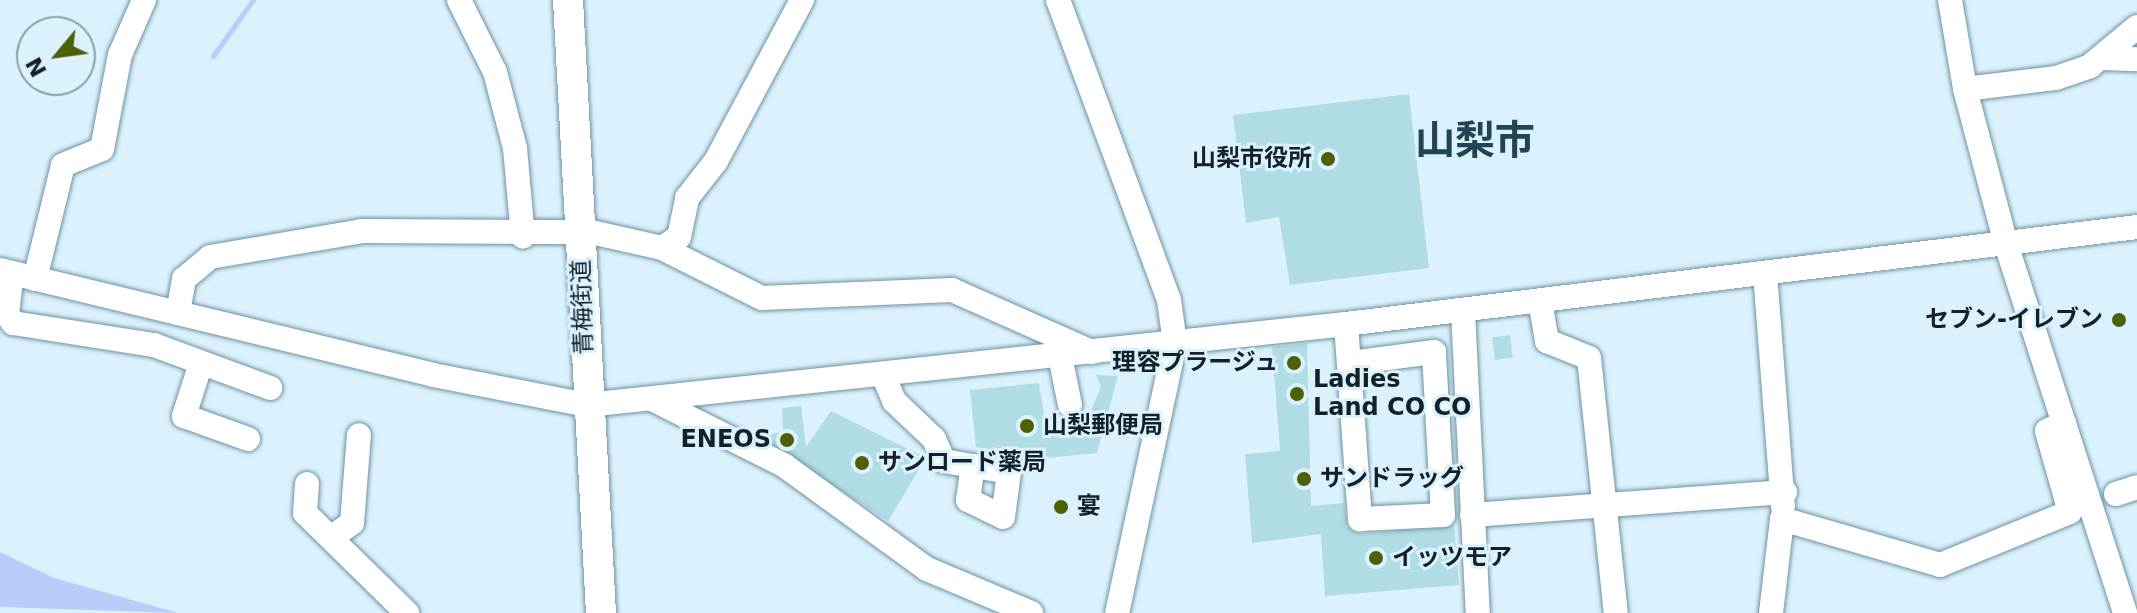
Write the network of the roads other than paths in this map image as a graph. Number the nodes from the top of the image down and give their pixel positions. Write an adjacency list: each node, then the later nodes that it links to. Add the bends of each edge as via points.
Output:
1 (144, 0): 17 (street, via 120,55 102,149 63,165)
2 (459, 0): 13 (street, via 495,72 515,148)
3 (568, 0): 12 (main road, 青梅街道)
4 (802, 0): 15 (street, via 716,161 687,198 679,237)
5 (1058, 0): 22 (street, via 1169,300)
6 (1950, 0): 10 (street)
7 (2137, 27): 8 (street)
8 (2102, 58): 9 (street); 10 (street, via 2037,84)
9 (2137, 59)
10 (1965, 89): 14 (street)
11 (2137, 227): 14 (street)
12 (580, 232): 13 (street); 15 (street); 30 (main road, 青梅街道)
13 (523, 237): 20 (street, via 465,228 362,231 210,257 184,279)
14 (2006, 244): 16 (street); 32 (street)
15 (662, 248): 23 (street, via 762,298 952,290)
16 (1765, 273): 18 (street); 37 (street)
17 (16, 274): 20 (street); 25 (street, via 7,314 13,323 154,345)
18 (1540, 301): 19 (street); 38 (street, via 1547,341 1589,358)
19 (1463, 311): 21 (street); 39 (street)
20 (178, 313): 30 (street)
21 (1346, 324): 22 (street); 26 (street)
22 (1175, 343): 23 (street); 46 (street)
23 (1092, 352): 24 (street)
24 (1060, 356): 27 (street); 31 (street)
25 (201, 363): 28 (street); 34 (street, via 184,416)
26 (1350, 363): 26 (street, via 1434,352 1443,515 1360,519)
27 (884, 377): 29 (street); 35 (street, via 894,401 934,439 944,461)
28 (270, 388)
29 (652, 399): 30 (street); 45 (street, via 785,466 927,569)
30 (587, 405): 44 (main road, 青梅街道)
31 (1070, 405)
32 (2064, 423): 40 (street, via 2047,431 2070,512 1940,565); 42 (street)
33 (359, 435): 41 (street, via 352,523)
34 (248, 439)
35 (973, 466)
36 (307, 484): 41 (street, via 305,513)
37 (1785, 492): 38 (street); 40 (street)
38 (1605, 506): 39 (street); 48 (street)
39 (1472, 515): 47 (street)
40 (1782, 519): 49 (street)
41 (331, 538): 43 (street)
42 (2127, 607)
43 (407, 613)
44 (601, 613)
45 (1031, 613)
46 (1117, 613)
47 (1478, 613)
48 (1616, 613)
49 (1771, 613)

